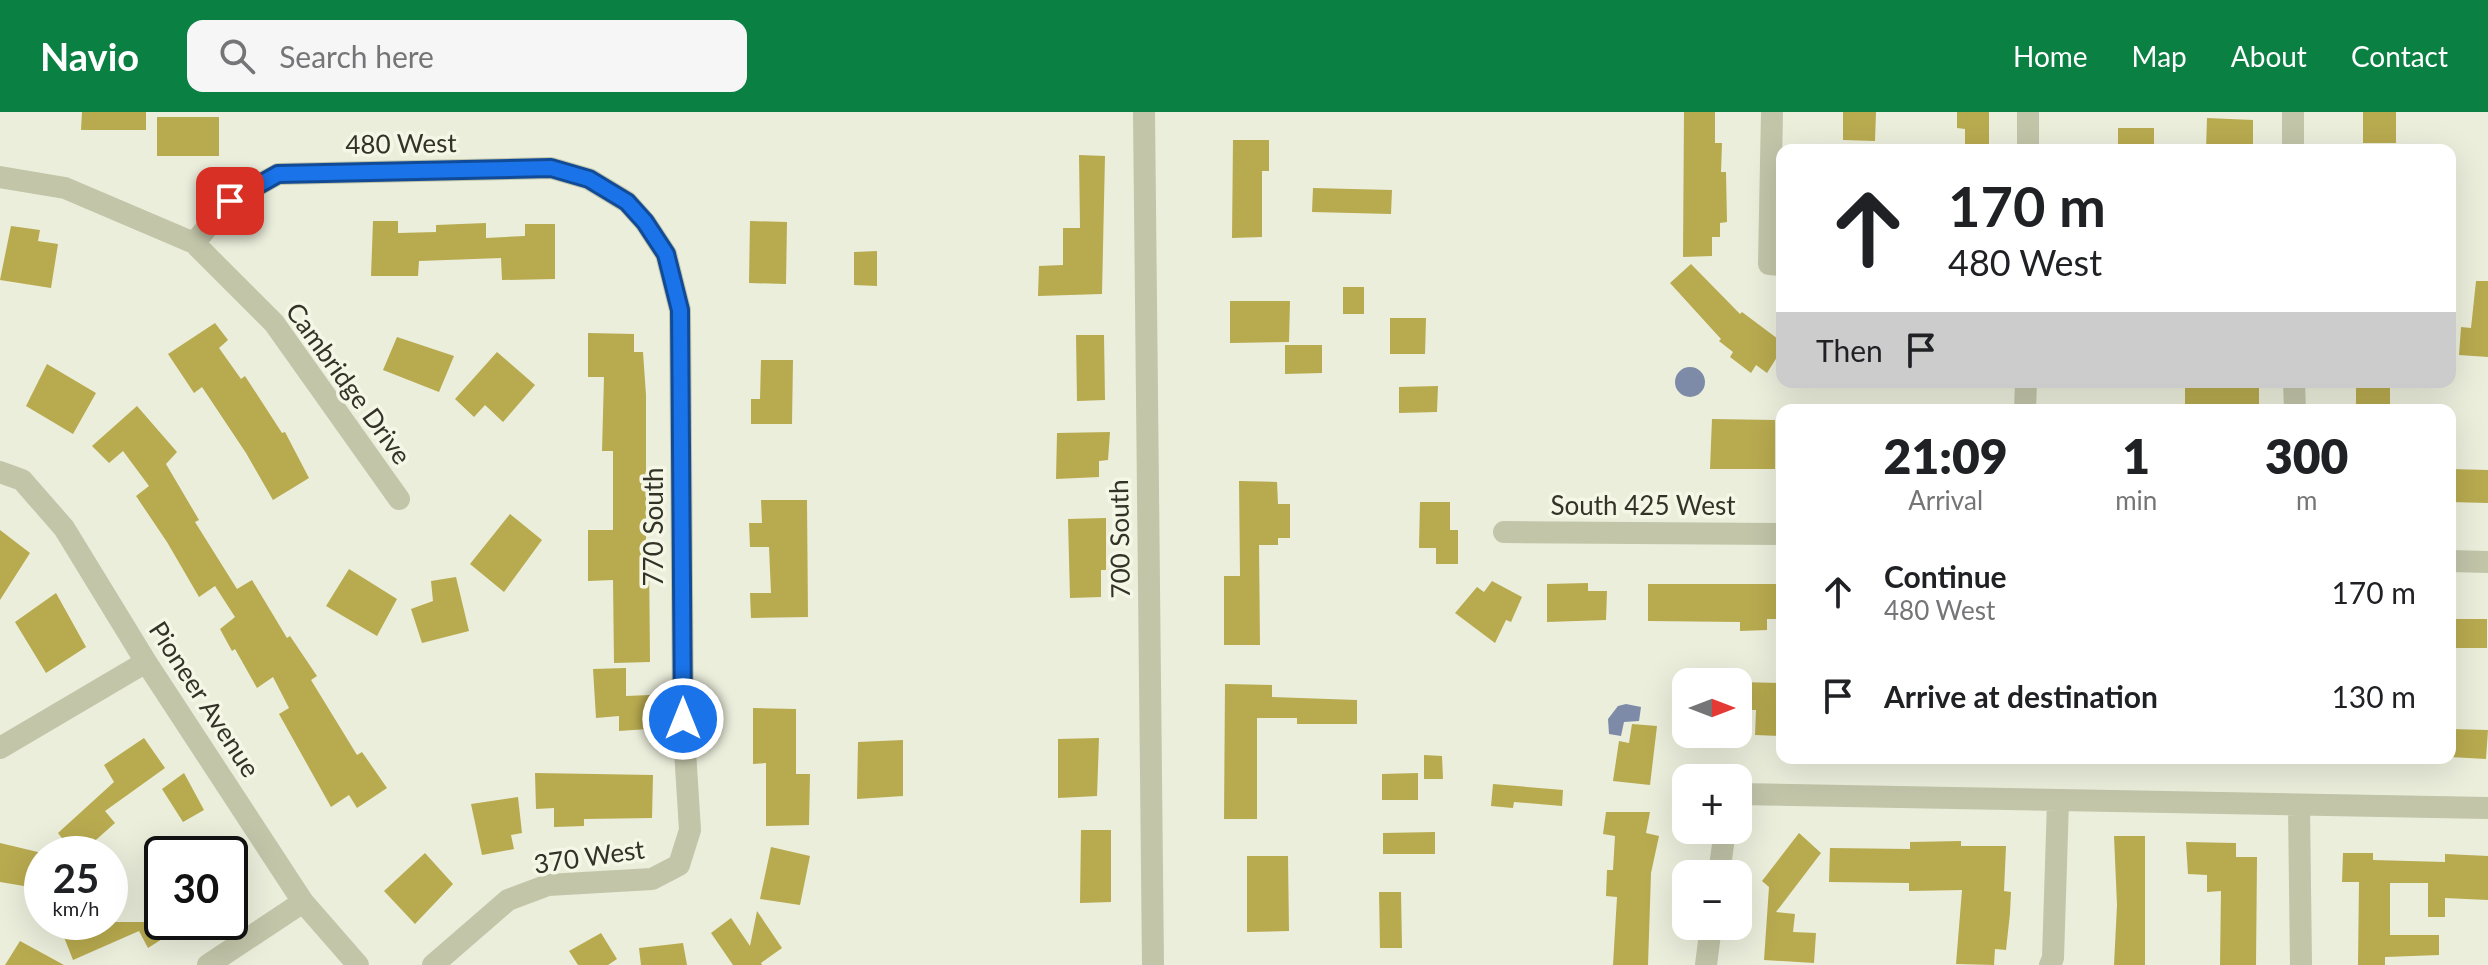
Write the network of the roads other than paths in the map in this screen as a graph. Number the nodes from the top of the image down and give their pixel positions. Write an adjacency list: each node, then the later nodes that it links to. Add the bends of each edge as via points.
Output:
1 (1144, 112): 29 (street, 700 South)
2 (1772, 112): 10 (street)
3 (2028, 112): 5 (street)
4 (2293, 112): 6 (street)
5 (2028, 144)
6 (2293, 144)
7 (0, 177): 9 (street, Cambridge Drive, via 65,188)
8 (627, 202): 9 (street, 480 West, via 589,179 551,168 278,174 230,201); 23 (street, 770 South, via 666,254 680,310 683,719 690,830)
9 (194, 243): 12 (street, Cambridge Drive, via 274,323)
10 (1776, 264)
11 (0, 472): 17 (street, Pioneer Avenue, via 22,480 64,528)
12 (399, 499)
13 (1504, 532): 14 (street, South 425 West)
14 (1776, 534)
15 (2456, 561): 16 (street)
16 (2488, 562)
17 (146, 662): 18 (street); 24 (street, Pioneer Avenue)
18 (0, 748)
19 (1752, 794): 20 (street)
20 (2058, 801): 21 (street); 31 (street)
21 (2299, 806): 22 (street); 32 (street)
22 (2488, 808)
23 (679, 865): 28 (street, 370 West, via 652,879 548,885 508,900)
24 (303, 902): 26 (street); 27 (street, Pioneer Avenue)
25 (1709, 940): 30 (street)
26 (208, 965)
27 (358, 965)
28 (433, 965)
29 (1153, 965)
30 (1706, 965)
31 (2050, 965)
32 (2301, 965)

